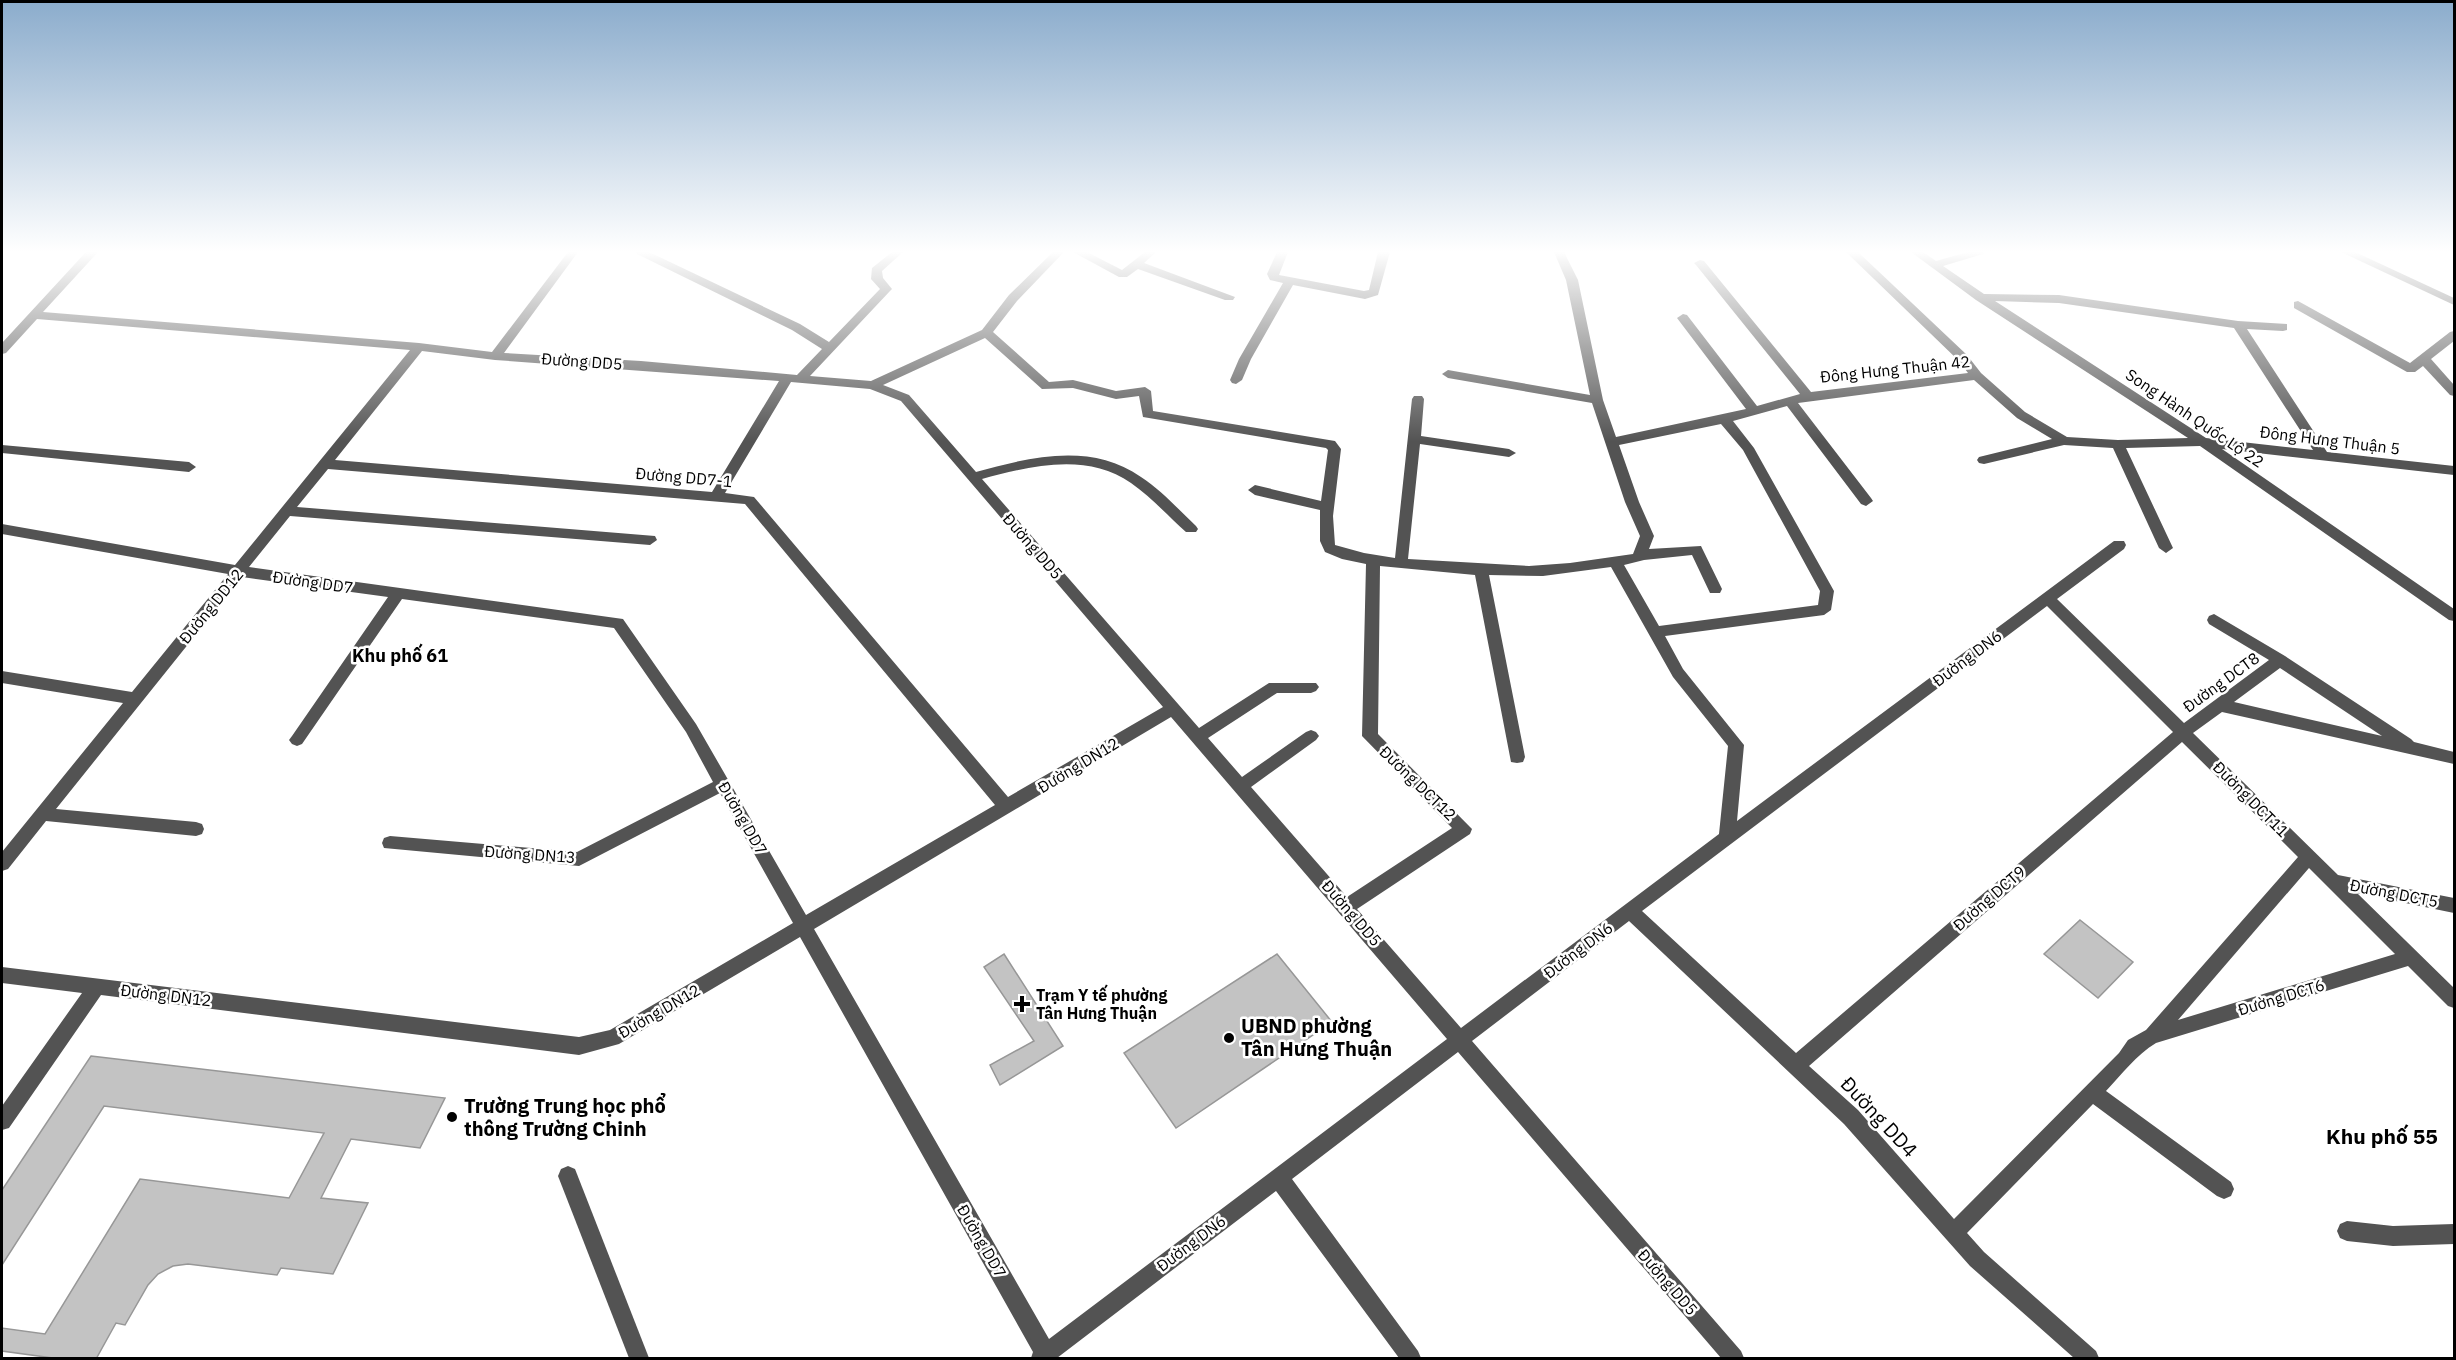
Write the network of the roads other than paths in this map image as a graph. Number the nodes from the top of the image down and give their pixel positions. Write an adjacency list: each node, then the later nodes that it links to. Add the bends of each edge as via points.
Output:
1 (34, 315): 21 (street)
2 (40, 315): 19 (street, Đường DD5)
3 (525, 315): 22 (street)
4 (772, 315): 20 (street)
5 (861, 315): 20 (street)
6 (1000, 315): 17 (street)
7 (1270, 315): 27 (street)
8 (1579, 315): 32 (street)
9 (1743, 315): 30 (street)
10 (1919, 315): 25 (street, via 1964,358)
11 (2008, 315): 39 (street, Song Hành Quốc Lộ 22)
12 (2172, 315): 15 (street)
13 (2316, 315): 23 (street, via 2411,369)
14 (1683, 318): 34 (street)
15 (2238, 325): 16 (street); 43 (street)
16 (2283, 327)
17 (987, 333): 28 (street); 52 (street, via 1046,386 1072,384 1116,395 1145,391 1147,414 1330,444 1335,449)
18 (2454, 335): 23 (street)
19 (419, 346): 22 (street, Đường DD5); 45 (street, Đường DD12)
20 (830, 348): 26 (street)
21 (2, 350)
22 (495, 356): 26 (street, Đường DD5)
23 (2424, 359): 29 (street)
24 (1448, 374): 32 (street)
25 (1977, 376): 30 (street, Đông Hưng Thuận 42); 37 (street, Đông Hưng Thuận 42, via 2020,415)
26 (793, 378): 28 (street, Đường DD5); 50 (street)
27 (1236, 380)
28 (872, 385): 48 (street, Đường DD5, via 905,398)
29 (2454, 392)
30 (1808, 396): 33 (street, Đông Hưng Thuận 42)
31 (1418, 399): 36 (street)
32 (1597, 400): 38 (street)
33 (1790, 401): 34 (street, Đông Hưng Thuận 42); 51 (street)
34 (1754, 411): 35 (street, Đông Hưng Thuận 42)
35 (1724, 419): 38 (street, Đông Hưng Thuận 42); 70 (street, via 1748,448 1827,591 1824,610)
36 (1414, 440): 42 (street); 62 (street)
37 (2064, 441): 40 (street, Đông Hưng Thuận 42); 44 (street)
38 (1612, 442): 59 (street, via 1647,536)
39 (2203, 442): 40 (street, Đông Hưng Thuận 42); 43 (street, Đông Hưng Thuận 5); 68 (street, Song Hành Quốc Lộ 22)
40 (2118, 444): 58 (street)
41 (2, 449): 46 (street)
42 (1509, 453)
43 (2323, 456): 47 (street, Đông Hưng Thuận 5)
44 (1984, 460)
45 (324, 465): 50 (street, Đường DD7-1); 53 (street, Đường DD12)
46 (189, 467)
47 (2454, 471)
48 (973, 477): 55 (street, via 1018,464 1076,459 1097,462 1117,468 1144,486); 76 (street, Đường DD5)
49 (1255, 490): 52 (street)
50 (715, 498): 86 (street, Đường DD7-1, via 749,500)
51 (1866, 501)
52 (1327, 507): 60 (street, via 1326,541 1330,548)
53 (287, 511): 56 (street); 64 (street, Đường DD12)
54 (2, 529): 64 (street, Đường DD7)
55 (1191, 529)
56 (650, 540)
57 (2119, 544): 67 (street, Đường DN6)
58 (2166, 548)
59 (1639, 555): 61 (street); 65 (street, via 1696,550)
60 (1373, 560): 62 (street); 95 (street, Đường DCT12, via 1370,736 1464,829)
61 (1615, 561): 63 (street, via 1530,572); 70 (street)
62 (1401, 563): 63 (street)
63 (1481, 569): 82 (street)
64 (238, 571): 66 (street, Đường DD7); 74 (street, Đường DD12)
65 (1715, 589)
66 (398, 594): 80 (street); 84 (street, Đường DD7, via 618,623 691,728)
67 (2047, 598): 77 (street, Đường DCT11); 89 (street, Đường DN6)
68 (2454, 616)
69 (2214, 620): 71 (street)
70 (1655, 632): 89 (street, via 1678,673 1736,745)
71 (2280, 660): 75 (street, Đường DCT8); 81 (street)
72 (2, 677): 74 (street)
73 (1311, 687): 79 (street, via 1274,687)
74 (136, 699): 87 (street, Đường DD12)
75 (2219, 705): 77 (street, Đường DCT8); 81 (street)
76 (1174, 708): 79 (street, Đường DD5); 86 (street, Đường DN12)
77 (2182, 732): 91 (street, Đường DCT11); 104 (street, Đường DCT9)
78 (1311, 736): 85 (street)
79 (1198, 737): 85 (street, Đường DD5)
80 (297, 740)
81 (2415, 750): 83 (street)
82 (1517, 757)
83 (2454, 758)
84 (723, 784): 90 (street, Đường DN13, via 579,859); 97 (street, Đường DD7)
85 (1241, 786): 95 (street, Đường DD5)
86 (1007, 807): 97 (street, Đường DN12)
87 (42, 814): 88 (street); 92 (street, Đường DD12)
88 (196, 829)
89 (1727, 837): 96 (street, Đường DN6)
90 (390, 843)
91 (2309, 857): 93 (street, Đường DCT11); 102 (street)
92 (2, 864)
93 (2333, 880): 94 (street, Đường DCT5); 98 (street, Đường DCT11)
94 (2454, 905)
95 (1346, 907): 103 (street, Đường DD5)
96 (1630, 911): 103 (street, Đường DN6); 104 (street, Đường DD4)
97 (804, 927): 100 (street, Đường DN12, via 613,1038 579,1046); 113 (street, Đường DD7)
98 (2411, 957): 101 (street, Đường DCT11); 102 (street, Đường DCT6)
99 (2, 975): 100 (street, Đường DN12)
100 (97, 987): 106 (street)
101 (2454, 1000)
102 (2152, 1036): 105 (street, via 2134,1046)
103 (1461, 1039): 108 (street, Đường DN6); 116 (street, Đường DD5)
104 (1796, 1065): 111 (street, Đường DD4, via 1851,1117)
105 (2092, 1092): 109 (street); 111 (street)
106 (2, 1121)
107 (568, 1176): 114 (street)
108 (1278, 1177): 113 (street, Đường DN6); 115 (street)
109 (2224, 1189)
110 (2347, 1231): 112 (street, via 2393,1236)
111 (1954, 1233): 117 (street, Đường DD4, via 1977,1259)
112 (2454, 1234)
113 (1043, 1356)
114 (639, 1359)
115 (1411, 1359)
116 (1734, 1359)
117 (2089, 1359)

